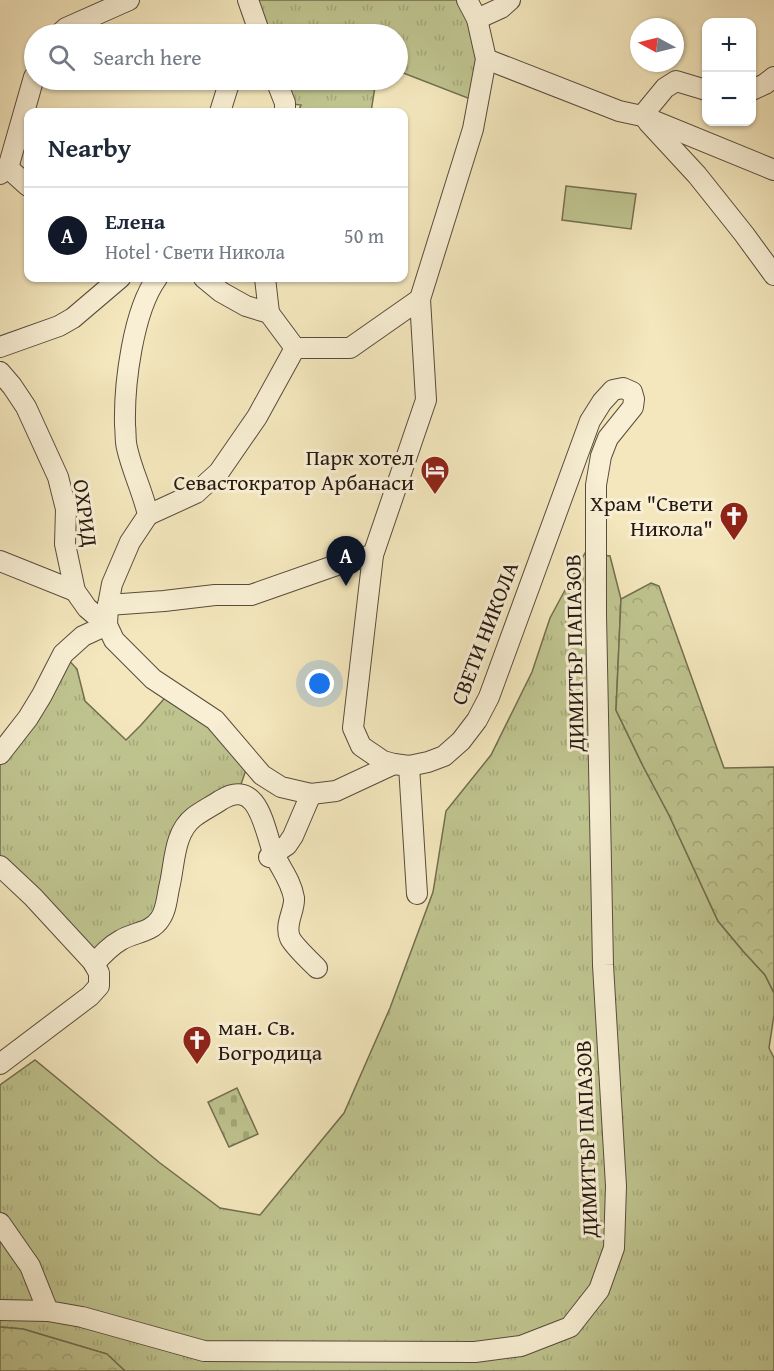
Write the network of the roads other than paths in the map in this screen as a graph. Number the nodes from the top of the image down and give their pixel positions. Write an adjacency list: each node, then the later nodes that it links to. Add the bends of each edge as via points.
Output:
1 (129, 0): 6 (street)
2 (248, 0): 7 (street)
3 (467, 0): 5 (street)
4 (510, 0): 5 (street)
5 (477, 19): 8 (street)
6 (75, 24)
7 (253, 24)
8 (486, 58): 19 (street, via 619,111); 28 (street, via 474,129)
9 (774, 77): 10 (street)
10 (756, 88)
11 (702, 89): 19 (street, via 676,81 665,88)
12 (30, 90): 16 (street)
13 (227, 90): 17 (street)
14 (280, 90): 18 (street)
15 (24, 108): 21 (street)
16 (24, 108)
17 (221, 108)
18 (285, 108)
19 (642, 116): 20 (street); 23 (street, via 698,175)
20 (774, 170)
21 (4, 171): 22 (street)
22 (24, 184)
23 (774, 275)
24 (115, 282): 30 (street, via 59,326)
25 (150, 282): 33 (street, via 127,375 125,409 126,446)
26 (209, 282): 29 (street, via 246,306)
27 (265, 282): 29 (street)
28 (420, 299): 31 (street, via 350,348); 35 (street, via 426,400)
29 (269, 313): 31 (street)
30 (0, 347)
31 (295, 348): 33 (street, via 257,417 219,472 196,493)
32 (0, 372): 37 (street, ОХРИД, via 27,407 58,477 66,509 65,544)
33 (148, 514): 38 (street, via 130,542 112,584)
34 (596, 539): 41 (street, СВЕТИ НИКОЛА, via 596,485 601,456 608,438 634,403 632,392 623,388 613,390 590,421 489,697 477,720 444,756); 51 (street, ДИМИТЪР ПАПАЗОВ, via 603,965 616,1186 614,1248 599,1290 570,1327 521,1346 475,1352 204,1351)
35 (373, 555): 38 (street, via 251,595); 41 (street, via 353,728 361,746 374,756)
36 (0, 561): 37 (street)
37 (75, 591): 39 (street, ОХРИД, via 87,608)
38 (108, 605): 39 (street)
39 (108, 625): 40 (street, via 83,636 63,654 28,718); 42 (street, ОХРИД, via 114,640 153,679 215,720 262,775 281,787)
40 (0, 754)
41 (401, 765): 42 (street, via 336,791); 45 (street)
42 (310, 794): 43 (street, via 293,836)
43 (271, 855): 46 (street, via 252,800 238,793 230,794 192,818 182,831 161,918 154,926 110,946); 47 (street, via 292,886 290,938)
44 (0, 866): 46 (street)
45 (417, 894)
46 (94, 964): 48 (street, via 99,986 90,996)
47 (317, 968)
48 (0, 1064)
49 (0, 1223): 51 (street, via 30,1266)
50 (0, 1310): 51 (street, ДИМИТЪР ПАПАЗОВ)
51 (48, 1311)

